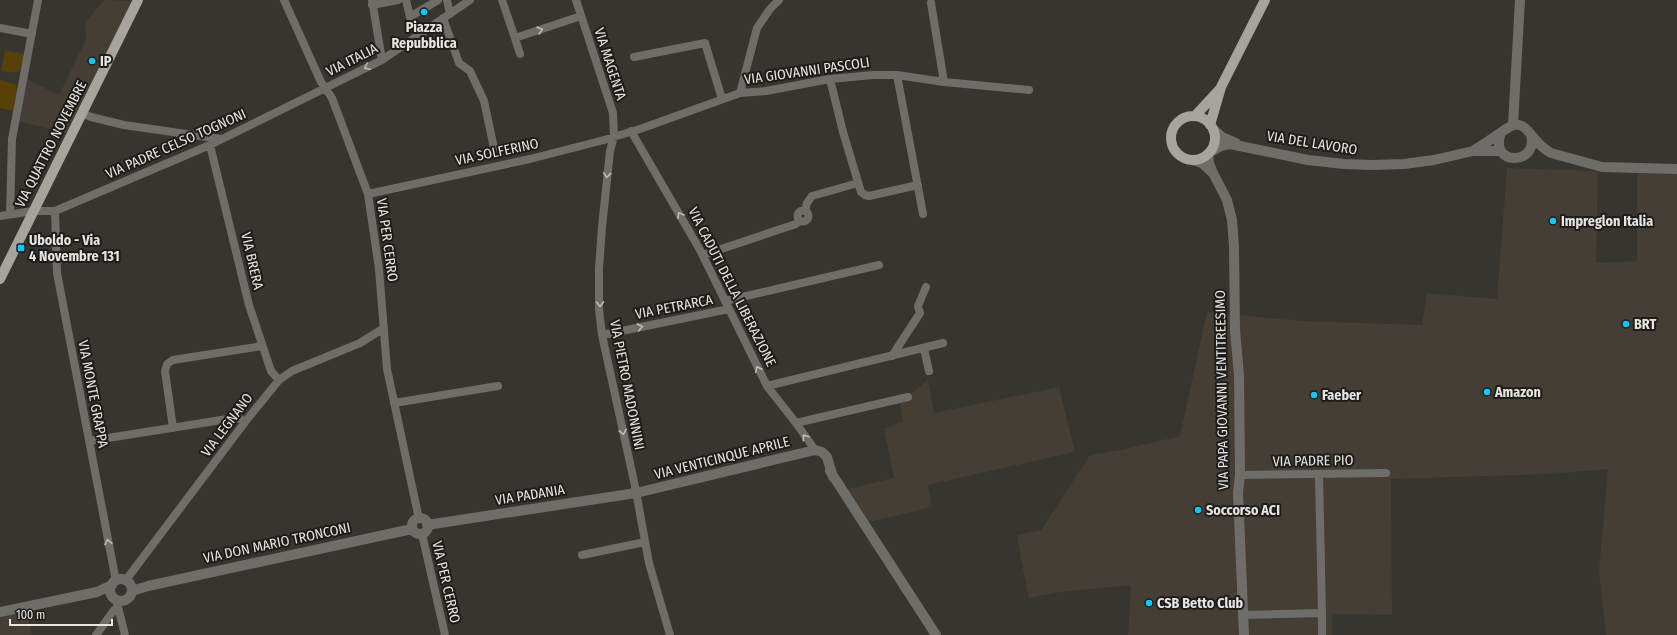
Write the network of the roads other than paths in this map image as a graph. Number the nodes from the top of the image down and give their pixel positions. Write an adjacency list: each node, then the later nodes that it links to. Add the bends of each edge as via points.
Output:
1 (38, 0): 20 (street)
2 (138, 0): 34 (main road, VIA QUATTRO NOVEMBRE)
3 (284, 0): 30 (street, VIA PER CERRO)
4 (398, 0): 14 (street)
5 (406, 0): 18 (street)
6 (438, 0): 18 (street)
7 (447, 0): 16 (street)
8 (470, 0): 16 (street, VIA ITALIA)
9 (502, 0): 22 (street)
10 (576, 0): 17 (street, VIA MAGENTA)
11 (779, 0): 32 (street, via 757,28)
12 (1265, 0): 29 (main road)
13 (1520, 0): 36 (street)
14 (372, 3): 25 (street)
15 (931, 3): 28 (street)
16 (447, 16): 21 (street, VIA ITALIA); 45 (street, via 459,64 470,71 484,101)
17 (581, 16): 22 (street, one-way to 17); 41 (street, VIA MAGENTA, via 613,113)
18 (410, 17): 21 (street)
19 (0, 28): 20 (street)
20 (32, 34): 59 (street, via 12,139)
21 (421, 34): 25 (street, VIA ITALIA)
22 (514, 38): 23 (street)
23 (520, 54)
24 (634, 56): 33 (street, via 705,43)
25 (382, 60): 30 (street, VIA ITALIA, one-way to 30)
26 (897, 75): 27 (street, VIA GIOVANNI PASCOLI, via 873,74); 28 (street, VIA GIOVANNI PASCOLI); 55 (street)
27 (830, 79): 32 (street, VIA GIOVANNI PASCOLI, via 766,91); 54 (street)
28 (944, 82): 31 (street, VIA GIOVANNI PASCOLI)
29 (1221, 87): 35 (main road); 37 (main road)
30 (326, 88): 42 (street, VIA PADRE CELSO TOGNONI); 56 (street, VIA PER CERRO)
31 (1029, 90)
32 (740, 93): 33 (street, VIA GIOVANNI PASCOLI)
33 (722, 100): 38 (street, VIA GIOVANNI PASCOLI)
34 (82, 113): 42 (street, via 124,125); 57 (main road, VIA QUATTRO NOVEMBRE)
35 (1195, 116): 37 (main road, via 1205,120); 51 (main road, via 1179,121 1173,129 1172,136 1172,145 1177,152)
36 (1513, 125): 39 (street, VIA DEL LAVORO); 40 (street, VIA DEL LAVORO, via 1525,128)
37 (1212, 127): 44 (street, VIA DEL LAVORO, via 1222,137); 50 (main road, via 1215,138)
38 (631, 132): 41 (street, VIA SOLFERINO); 62 (street, VIA CADUTI DELLA LIBERAZIONE, one-way to 38)
39 (1501, 132): 47 (street, via 1498,145); 49 (street, VIA DEL LAVORO)
40 (1531, 135): 46 (street, VIA DEL LAVORO); 48 (street)
41 (614, 136): 56 (street, VIA SOLFERINO, via 530,159); 68 (street, VIA PIETRO MADONNINI, one-way to 68, via 602,226)
42 (221, 139): 43 (street, VIA PADRE CELSO TOGNONI)
43 (210, 145): 58 (street, VIA PADRE CELSO TOGNONI); 70 (street, VIA BRERA, via 249,305)
44 (1242, 146): 49 (street, VIA DEL LAVORO, via 1308,160 1372,166 1434,160); 50 (street, VIA DEL LAVORO, via 1224,145)
45 (494, 148)
46 (1546, 150): 48 (street, VIA DEL LAVORO); 52 (street, VIA DEL LAVORO, via 1602,167)
47 (1501, 151): 48 (street, VIA DEL LAVORO, via 1514,159); 49 (street, VIA DEL LAVORO)
48 (1529, 151)
49 (1473, 152)
50 (1209, 153): 51 (main road); 53 (street, VIA PAPA GIOVANNI VENTITREESIMO)
51 (1192, 160): 53 (street, VIA PAPA GIOVANNI VENTITREESIMO, via 1202,163)
52 (1677, 169)
53 (1213, 173): 86 (street, VIA PAPA GIOVANNI VENTITREESIMO, via 1227,200 1234,240)
54 (858, 183): 55 (street, via 861,192 867,196); 62 (street, via 812,196 805,211 798,214 799,220 796,224)
55 (918, 185): 60 (street)
56 (368, 194): 67 (street, VIA PER CERRO, via 379,269)
57 (33, 211): 58 (street, VIA PADRE CELSO TOGNONI); 59 (street, VIA PADRE CELSO TOGNONI); 64 (main road, VIA QUATTRO NOVEMBRE)
58 (55, 211): 82 (street, VIA MONTE GRAPPA, via 57,272)
59 (10, 214): 61 (street, VIA PADRE CELSO TOGNONI)
60 (923, 214)
61 (0, 216)
62 (703, 255): 66 (street, VIA CADUTI DELLA LIBERAZIONE)
63 (879, 265): 66 (street, VIA PETRARCA)
64 (0, 279)
65 (926, 287): 72 (street, via 918,306 920,313)
66 (727, 305): 68 (street, VIA PETRARCA, one-way to 66); 76 (street, VIA CADUTI DELLA LIBERAZIONE, one-way to 66)
67 (384, 328): 74 (street, VIA LEGNANO, via 360,343 292,371); 78 (street, VIA PER CERRO, via 387,369)
68 (602, 335): 87 (street, VIA PIETRO MADONNINI, one-way to 87)
69 (943, 343): 71 (street)
70 (262, 346): 74 (street, VIA BRERA, via 271,371); 81 (street, via 170,362 165,371)
71 (924, 349): 72 (street); 73 (street)
72 (892, 356): 76 (street)
73 (928, 371)
74 (279, 380): 79 (street, VIA LEGNANO)
75 (498, 386): 78 (street)
76 (767, 386): 80 (street, VIA CADUTI DELLA LIBERAZIONE)
77 (908, 397): 80 (street)
78 (394, 403): 88 (street, VIA PER CERRO)
79 (245, 422): 81 (street, via 234,418); 93 (street, VIA LEGNANO)
80 (796, 423): 83 (street, VIA CADUTI DELLA LIBERAZIONE, one-way to 80)
81 (173, 428): 82 (street)
82 (89, 442): 93 (street, VIA MONTE GRAPPA, one-way to 82)
83 (815, 450): 87 (street, VIA VENTICINQUE APRILE); 101 (street, VIA CADUTI DELLA LIBERAZIONE, via 822,452 827,458 834,477)
84 (1386, 473): 85 (street, VIA PADRE PIO)
85 (1319, 474): 86 (street, VIA PADRE PIO); 95 (street)
86 (1240, 475): 96 (street, VIA PAPA GIOVANNI VENTITREESIMO, via 1238,492)
87 (636, 493): 90 (street, VIA PADANIA); 91 (street, VIA PIETRO MADONNINI)
88 (419, 519): 89 (street, via 413,522); 90 (street, via 423,520)
89 (412, 529): 90 (street, via 417,534); 93 (street, VIA DON MARIO TRONCONI)
90 (424, 530): 99 (street, VIA PER CERRO)
91 (646, 542): 92 (street); 100 (street, VIA PIETRO MADONNINI, via 649,563)
92 (582, 555)
93 (120, 590): 94 (street, VIA DON MARIO TRONCONI, via 97,592); 97 (street, VIA LEGNANO, via 114,610); 98 (street, VIA MONTE GRAPPA)
94 (0, 612)
95 (1322, 613): 96 (street); 103 (street)
96 (1244, 615): 102 (street, VIA PAPA GIOVANNI VENTITREESIMO)
97 (96, 635)
98 (124, 635)
99 (445, 635)
100 (670, 635)
101 (936, 635)
102 (1244, 635)
103 (1322, 635)

